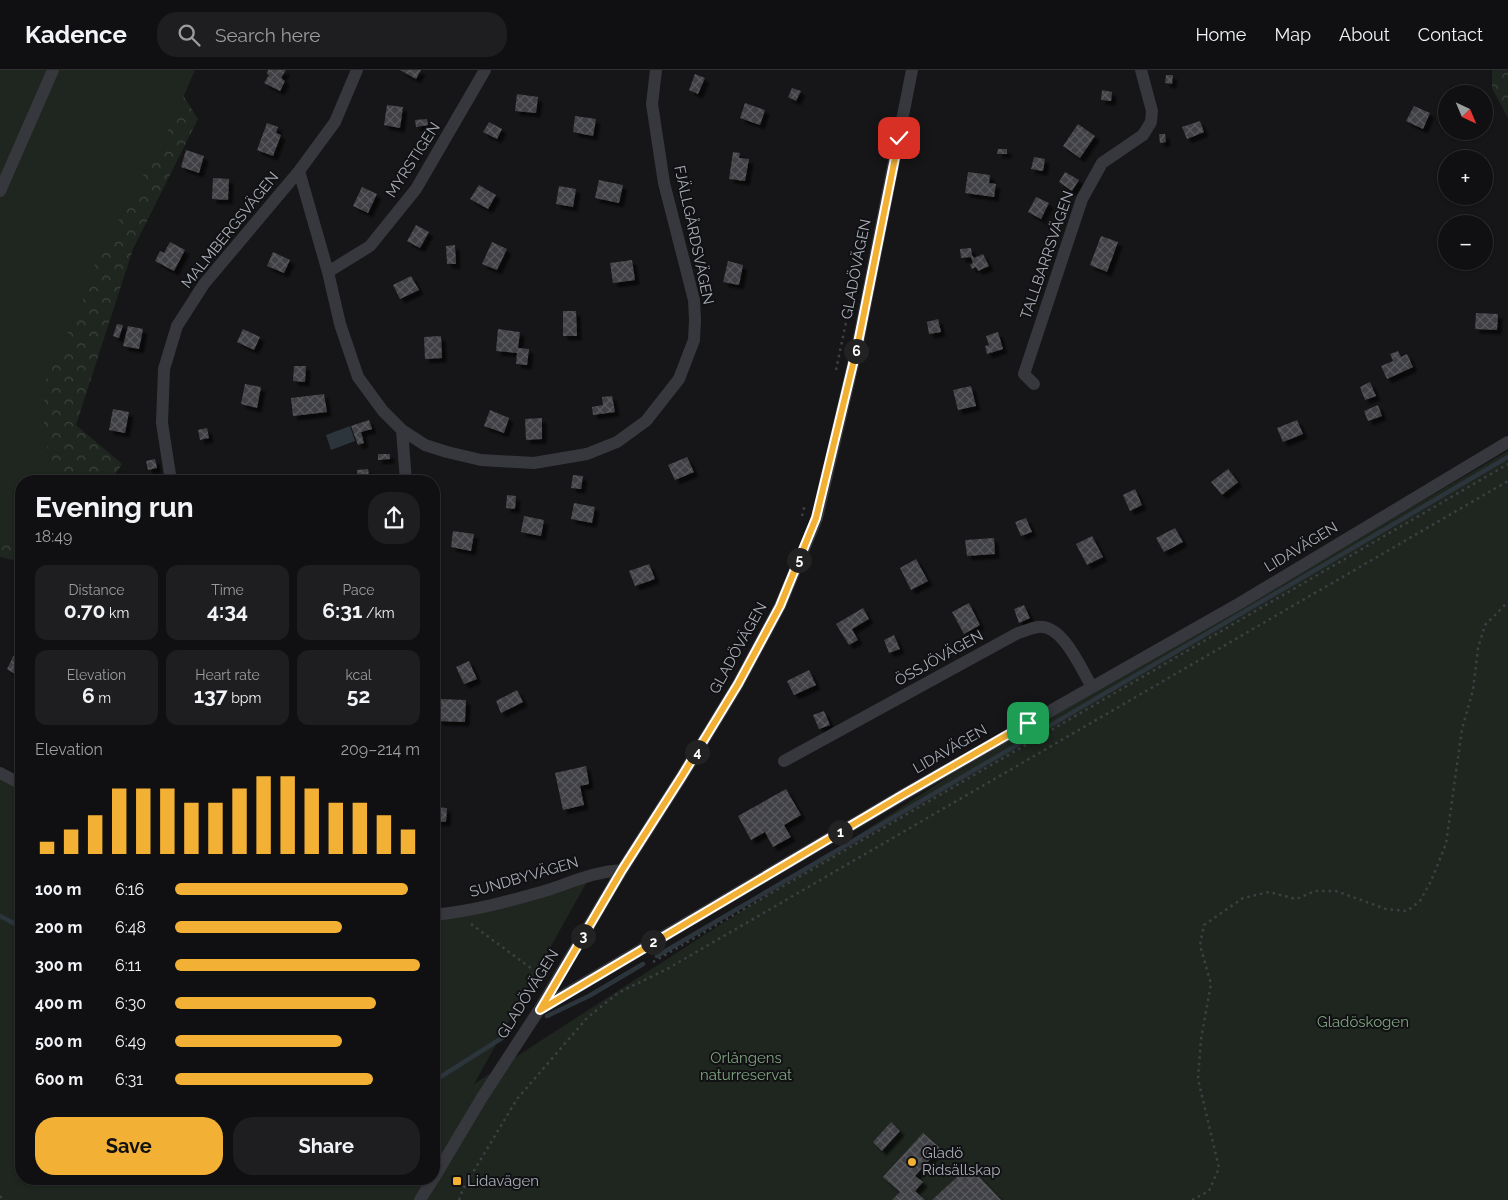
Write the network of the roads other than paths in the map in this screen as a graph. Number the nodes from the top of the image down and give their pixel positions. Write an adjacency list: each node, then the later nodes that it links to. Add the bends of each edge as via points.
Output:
1 (53, 70): 8 (street)
2 (357, 70): 7 (street, MALMBERGSVÄGEN, via 335,122)
3 (485, 70): 9 (street, MYRSTIGEN, via 416,189 370,246)
4 (656, 70): 11 (street, FJÄLLGÅRDSVÄGEN, via 652,104 664,183 694,300 694,340 679,379 646,421 617,442 587,454 534,463 481,460 425,445)
5 (912, 70): 19 (street, GLADÖVÄGEN, via 858,343 816,518 780,606 738,684)
6 (1141, 70): 10 (street, TALLBARRSVÄGEN, via 1152,111 1151,122 1143,135 1102,163 1082,199 1024,374)
7 (299, 171): 9 (street, FJÄLLGÅRDSVÄGEN); 13 (street, MALMBERGSVÄGEN, via 204,284 177,326 164,369 162,423)
8 (0, 191)
9 (328, 272): 11 (street, FJÄLLGÅRDSVÄGEN, via 340,324 358,377)
10 (1034, 384)
11 (402, 430): 14 (street)
12 (1508, 442): 15 (street, LIDAVÄGEN, via 1240,604)
13 (171, 475)
14 (406, 475)
15 (1092, 687): 16 (street, ÖSSJÖVÄGEN, via 1067,643 1055,632 1040,627 1018,633); 21 (street, LIDAVÄGEN)
16 (784, 761)
17 (0, 773): 18 (street)
18 (15, 781)
19 (622, 870): 20 (street, SUNDBYVÄGEN, via 593,874 506,902); 21 (street, GLADÖVÄGEN)
20 (440, 914)
21 (540, 1010): 22 (street, GLADÖVÄGEN)
22 (440, 1166)
23 (429, 1185): 24 (street, GLADÖVÄGEN)
24 (420, 1200)

